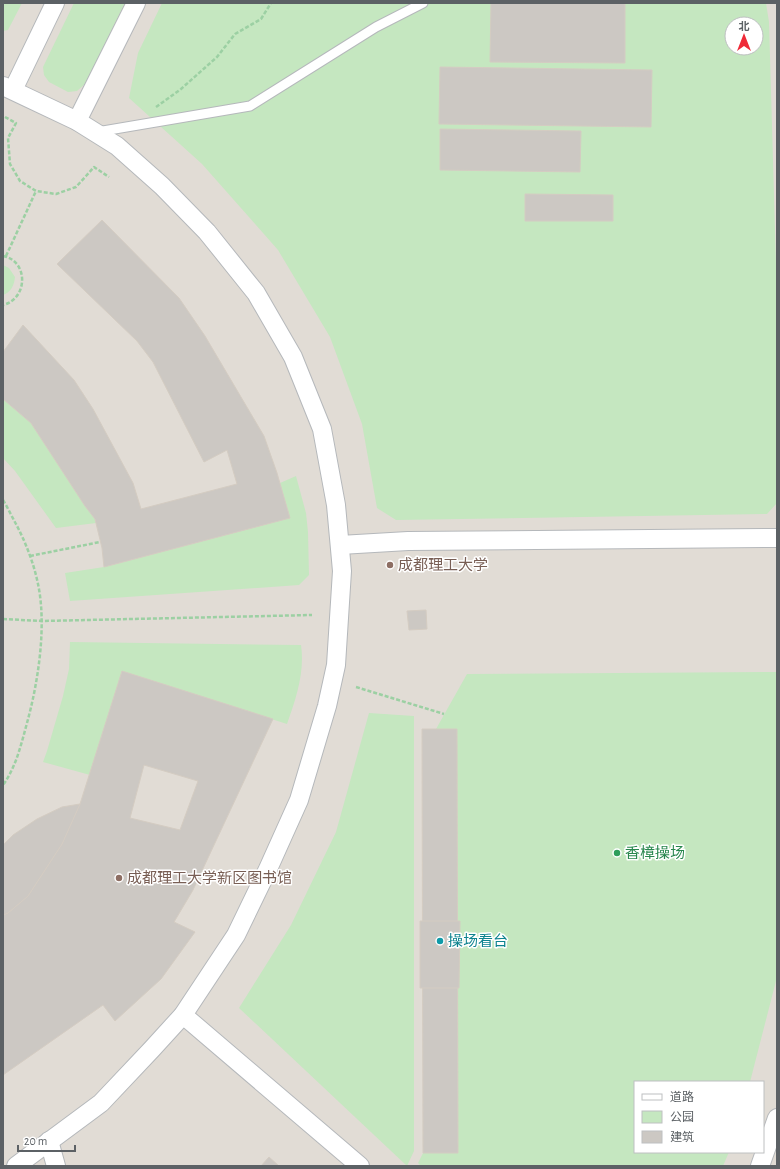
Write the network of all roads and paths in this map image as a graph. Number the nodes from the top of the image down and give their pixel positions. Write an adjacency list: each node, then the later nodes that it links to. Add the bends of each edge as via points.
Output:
1 (55, 3): 5 (street)
2 (136, 3): 8 (street)
3 (271, 3): 6 (path, via 261,19 235,34 217,57 181,89)
4 (423, 3): 9 (lane, via 376,27 250,106)
5 (8, 88): 8 (street)
6 (151, 110)
7 (5, 117): 11 (path, via 16,123 8,138 10,164 20,182)
8 (77, 121): 9 (street)
9 (96, 132): 17 (street, via 117,146 162,186 207,232 256,293 293,357 322,429 336,505)
10 (109, 177): 11 (path, via 94,166 76,186 56,194)
11 (36, 191): 12 (path)
12 (5, 256): 13 (path, via 14,261 19,268 22,284 14,299)
13 (3, 305)
14 (3, 500): 18 (path, via 26,542)
15 (777, 538): 17 (street, via 408,541)
16 (100, 542): 18 (path)
17 (340, 545): 25 (street, via 342,571 336,665 327,706 299,800 236,935)
18 (30, 556): 21 (path, via 38,585)
19 (312, 615): 21 (path)
20 (3, 618): 21 (path)
21 (42, 621): 24 (path, via 39,664 31,708 20,749 11,774)
22 (356, 687): 23 (path)
23 (444, 714)
24 (3, 786)
25 (183, 1015): 27 (street, via 100,1103); 30 (street)
26 (777, 1118): 31 (street)
27 (49, 1141): 28 (street); 29 (street)
28 (16, 1166)
29 (56, 1166)
30 (360, 1166)
31 (760, 1166)

